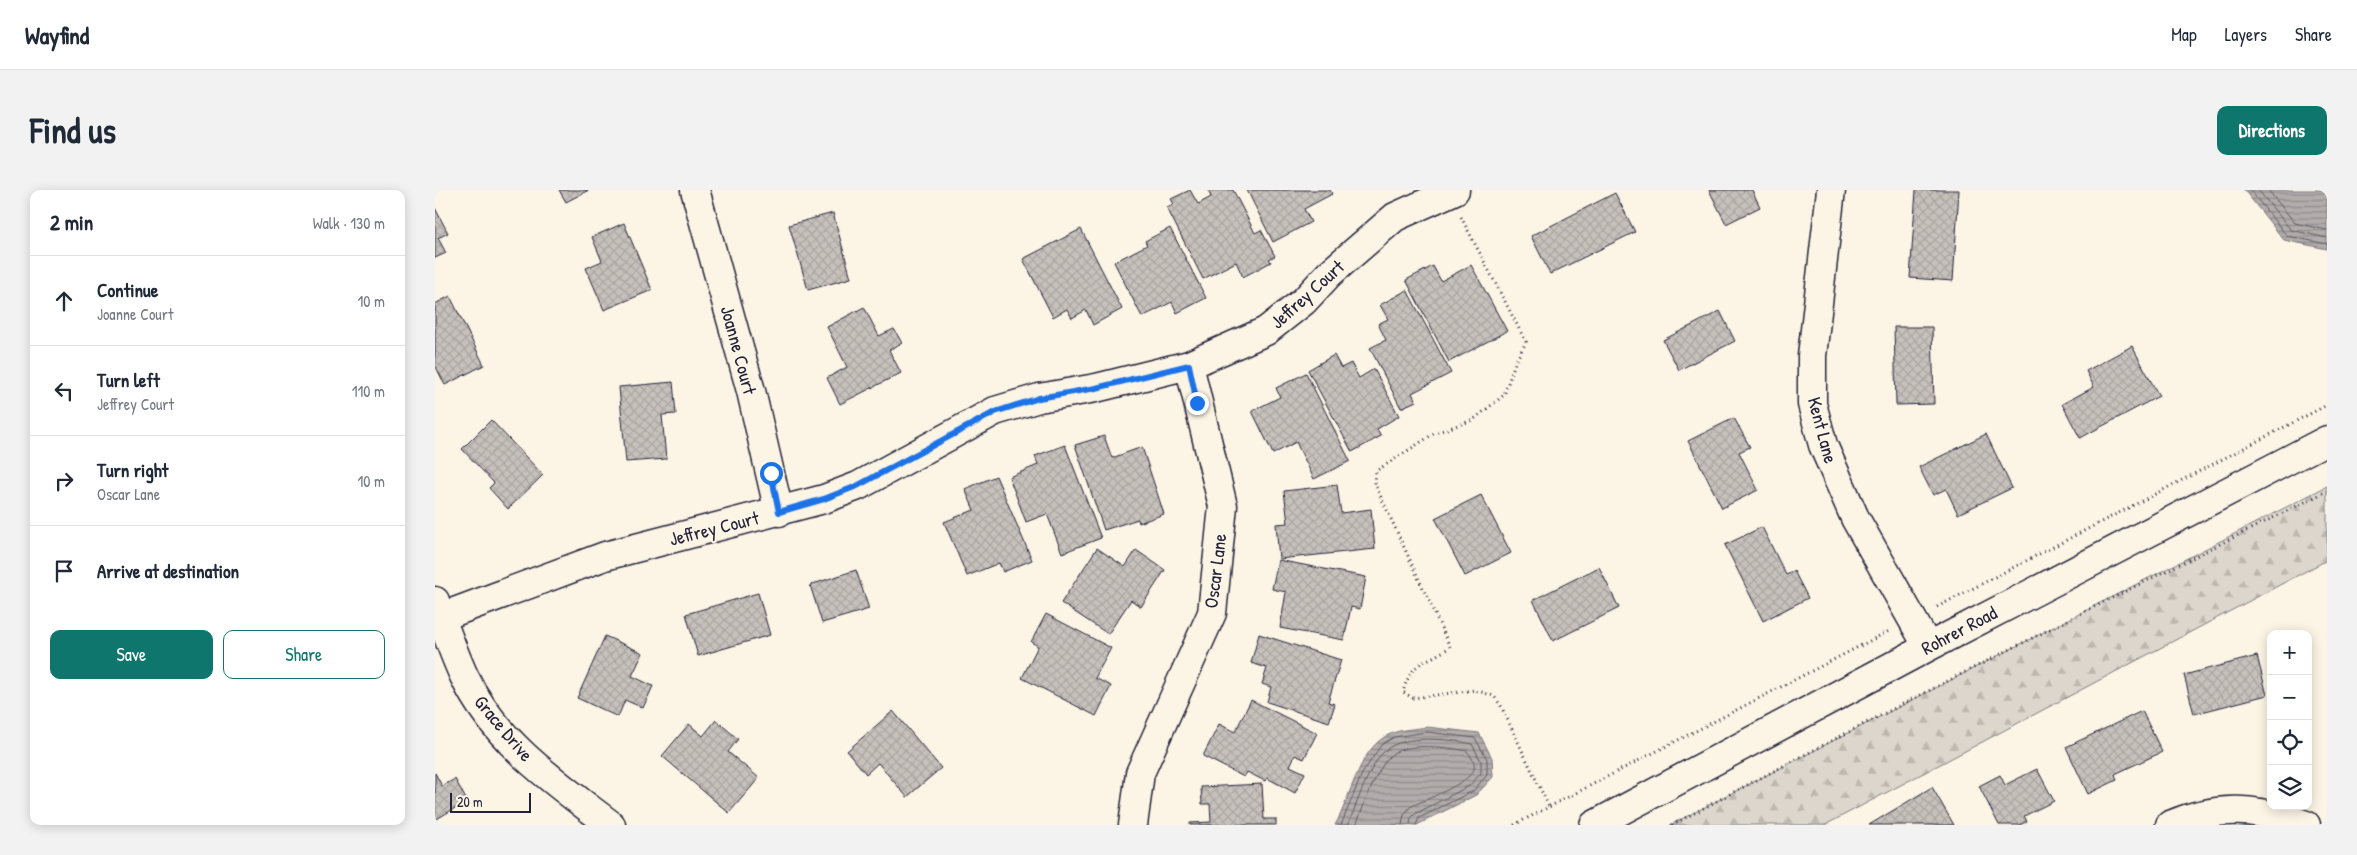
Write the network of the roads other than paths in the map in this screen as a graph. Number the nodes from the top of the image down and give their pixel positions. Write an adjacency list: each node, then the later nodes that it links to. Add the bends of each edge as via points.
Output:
1 (695, 190): 6 (street, Joanne Court, via 751,391)
2 (1455, 190): 4 (street, Jeffrey Court, via 1395,217 1329,274 1304,301 1266,331)
3 (1831, 190): 8 (street, Kent Lane, via 1812,356 1812,404 1823,445 1855,518)
4 (1189, 365): 6 (street, Jeffrey Court, via 1039,398 995,412 857,486); 10 (street, Oscar Lane, via 1223,506 1212,613 1140,773)
5 (2327, 440): 8 (street, Rohrer Road)
6 (779, 512): 7 (street, Jeffrey Court, via 605,556)
7 (438, 609): 9 (street, Grace Drive, via 465,678 513,745 547,777)
8 (1928, 647): 11 (street, Rohrer Road)
9 (611, 825)
10 (1133, 825)
11 (1594, 825)
12 (2170, 825): 13 (street, via 2212,812 2243,810 2278,815)
13 (2306, 825)

